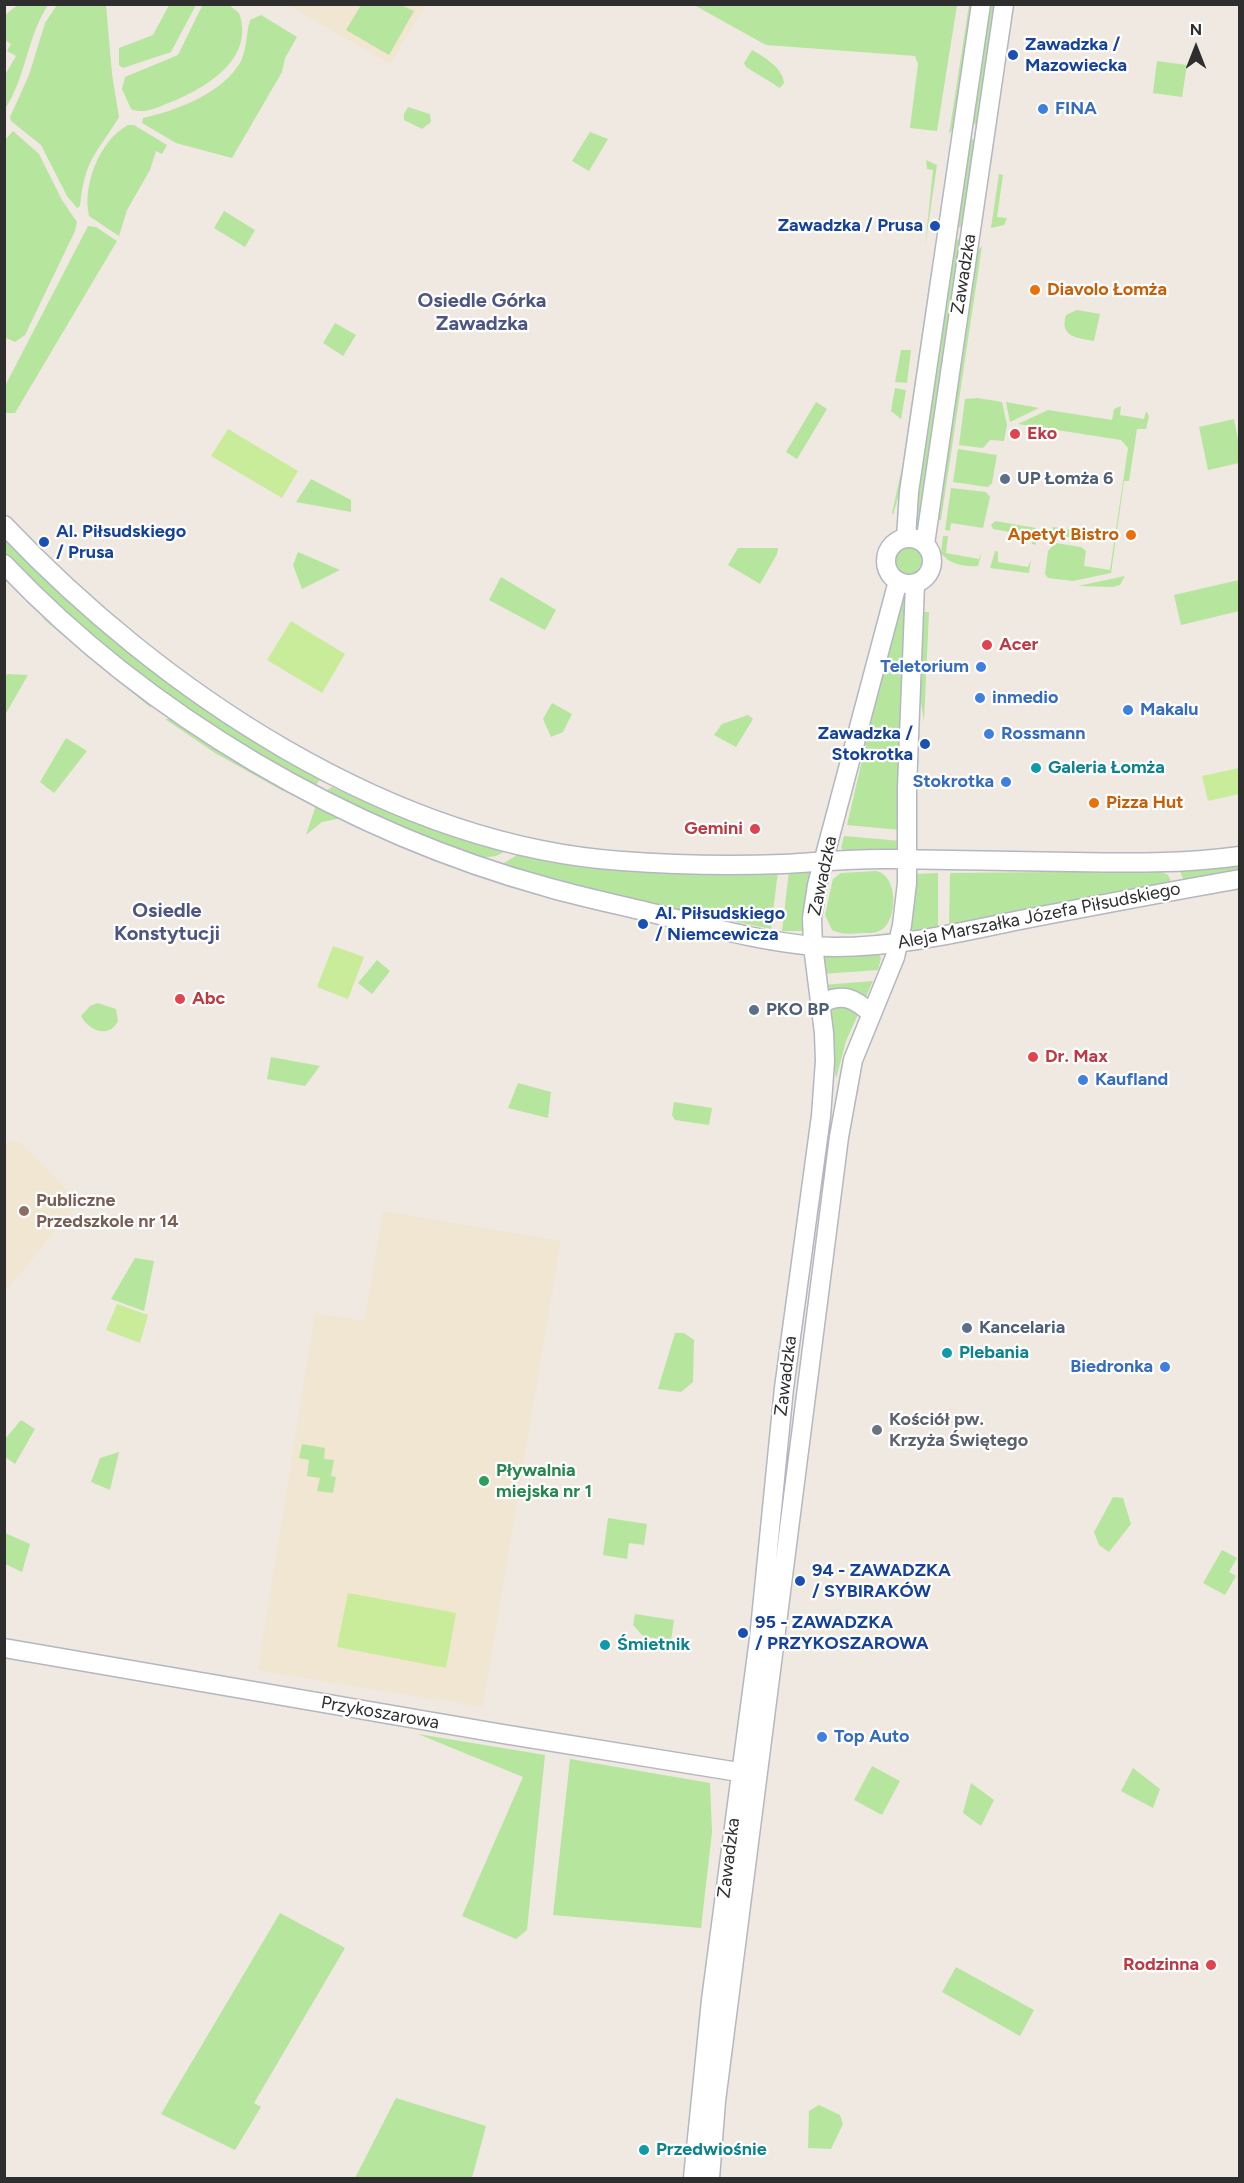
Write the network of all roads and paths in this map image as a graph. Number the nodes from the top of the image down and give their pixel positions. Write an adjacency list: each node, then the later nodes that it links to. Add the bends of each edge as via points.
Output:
1 (981, 4): 4 (street, Zawadzka, via 909,492)
2 (1004, 4): 5 (street, Zawadzka)
3 (4, 525): 10 (street, Aleja Marszałka Józefa Piłsudskiego, via 85,606 181,684 290,752 413,810 518,844 590,858 761,865)
4 (906, 538): 5 (street); 7 (street, via 894,544 887,555 888,570)
5 (925, 544): 7 (street, via 932,564 927,576)
6 (4, 564): 13 (street, Aleja Marszałka Józefa Piłsudskiego, via 83,638 167,704 267,769 366,819 428,846 548,887 712,928)
7 (907, 582): 9 (street, Zawadzka); 10 (street, Zawadzka)
8 (1239, 856): 9 (street, Aleja Marszałka Józefa Piłsudskiego, via 1171,864)
9 (908, 860): 10 (street, Aleja Marszałka Józefa Piłsudskiego); 12 (street, Zawadzka)
10 (823, 861): 13 (street, Zawadzka, via 812,918)
11 (1239, 879): 12 (street, Aleja Marszałka Józefa Piłsudskiego)
12 (899, 943): 13 (street, Aleja Marszałka Józefa Piłsudskiego); 15 (street, Zawadzka)
13 (813, 946): 14 (street, Zawadzka)
14 (820, 1004): 15 (street, via 844,995 856,999); 16 (street, Zawadzka, via 825,1060 821,1116)
15 (872, 1014): 17 (street, Zawadzka, via 849,1078)
16 (788, 1358): 17 (street); 18 (street, Zawadzka)
17 (810, 1362): 19 (street, Zawadzka)
18 (784, 1388): 19 (street); 21 (street, Zawadzka)
19 (806, 1391): 21 (street, Zawadzka)
20 (4, 1648): 21 (street, Przykoszarowa)
21 (748, 1773): 22 (street, Zawadzka, via 710,2011); 23 (street, Zawadzka)
22 (693, 2178)
23 (710, 2178)

